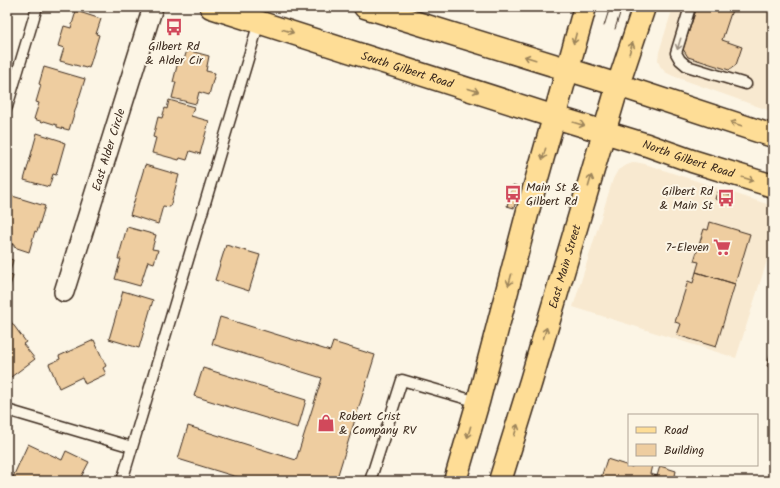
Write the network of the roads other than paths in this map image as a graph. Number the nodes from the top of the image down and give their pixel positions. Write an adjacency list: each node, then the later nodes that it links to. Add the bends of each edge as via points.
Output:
1 (37, 7): 12 (lane)
2 (153, 7): 17 (street, East Alder Circle)
3 (211, 7): 8 (main road, South Gilbert Road)
4 (365, 7): 9 (main road, one-way to 4)
5 (584, 7): 9 (main road, one-way to 9)
6 (644, 7): 11 (main road, East Main Street, one-way to 6)
7 (690, 7): 10 (lane, one-way to 10, via 676,54 680,60 687,66)
8 (259, 22): 13 (main road, South Gilbert Road, one-way to 13); 20 (lane)
9 (567, 69): 11 (main road); 13 (main road)
10 (746, 84)
11 (618, 85): 14 (main road, East Main Street); 15 (main road, one-way to 11)
12 (7, 107)
13 (554, 117): 14 (main road, South Gilbert Road, one-way to 14); 18 (main road, one-way to 18)
14 (604, 132): 16 (main road, North Gilbert Road, one-way to 16); 24 (main road, East Main Street, one-way to 14)
15 (773, 136)
16 (773, 186)
17 (64, 292)
18 (478, 402): 22 (lane, via 402,380); 23 (main road, one-way to 23)
19 (7, 410): 20 (lane)
20 (132, 447): 21 (lane)
21 (122, 481)
22 (370, 481)
23 (455, 481)
24 (500, 481)

